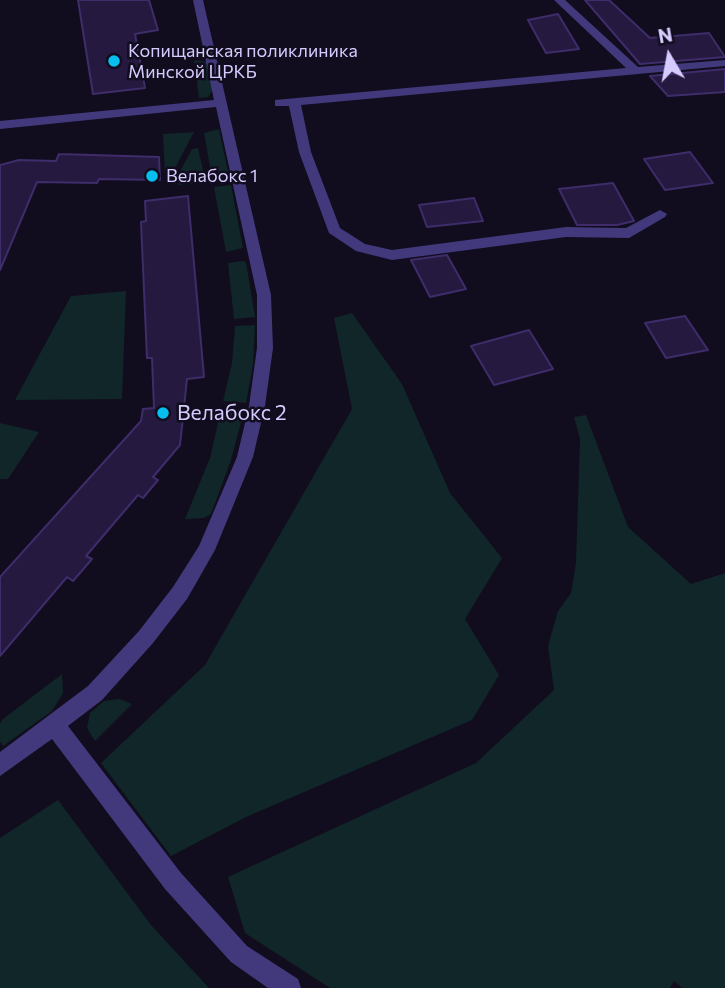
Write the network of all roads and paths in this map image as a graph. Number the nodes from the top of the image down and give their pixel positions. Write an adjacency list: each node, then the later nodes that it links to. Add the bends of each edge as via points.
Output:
1 (198, 0): 5 (street)
2 (559, 0): 4 (street)
3 (725, 64): 4 (street)
4 (635, 71): 7 (street, via 287,103 334,230 361,248 392,256 566,232 629,233)
5 (223, 103): 6 (street); 8 (street, via 261,278 265,321 260,383 245,457 206,550 180,593 106,683)
6 (0, 125)
7 (660, 214)
8 (55, 726): 9 (street); 10 (street, via 173,881 239,954)
9 (0, 765)
10 (289, 988)

